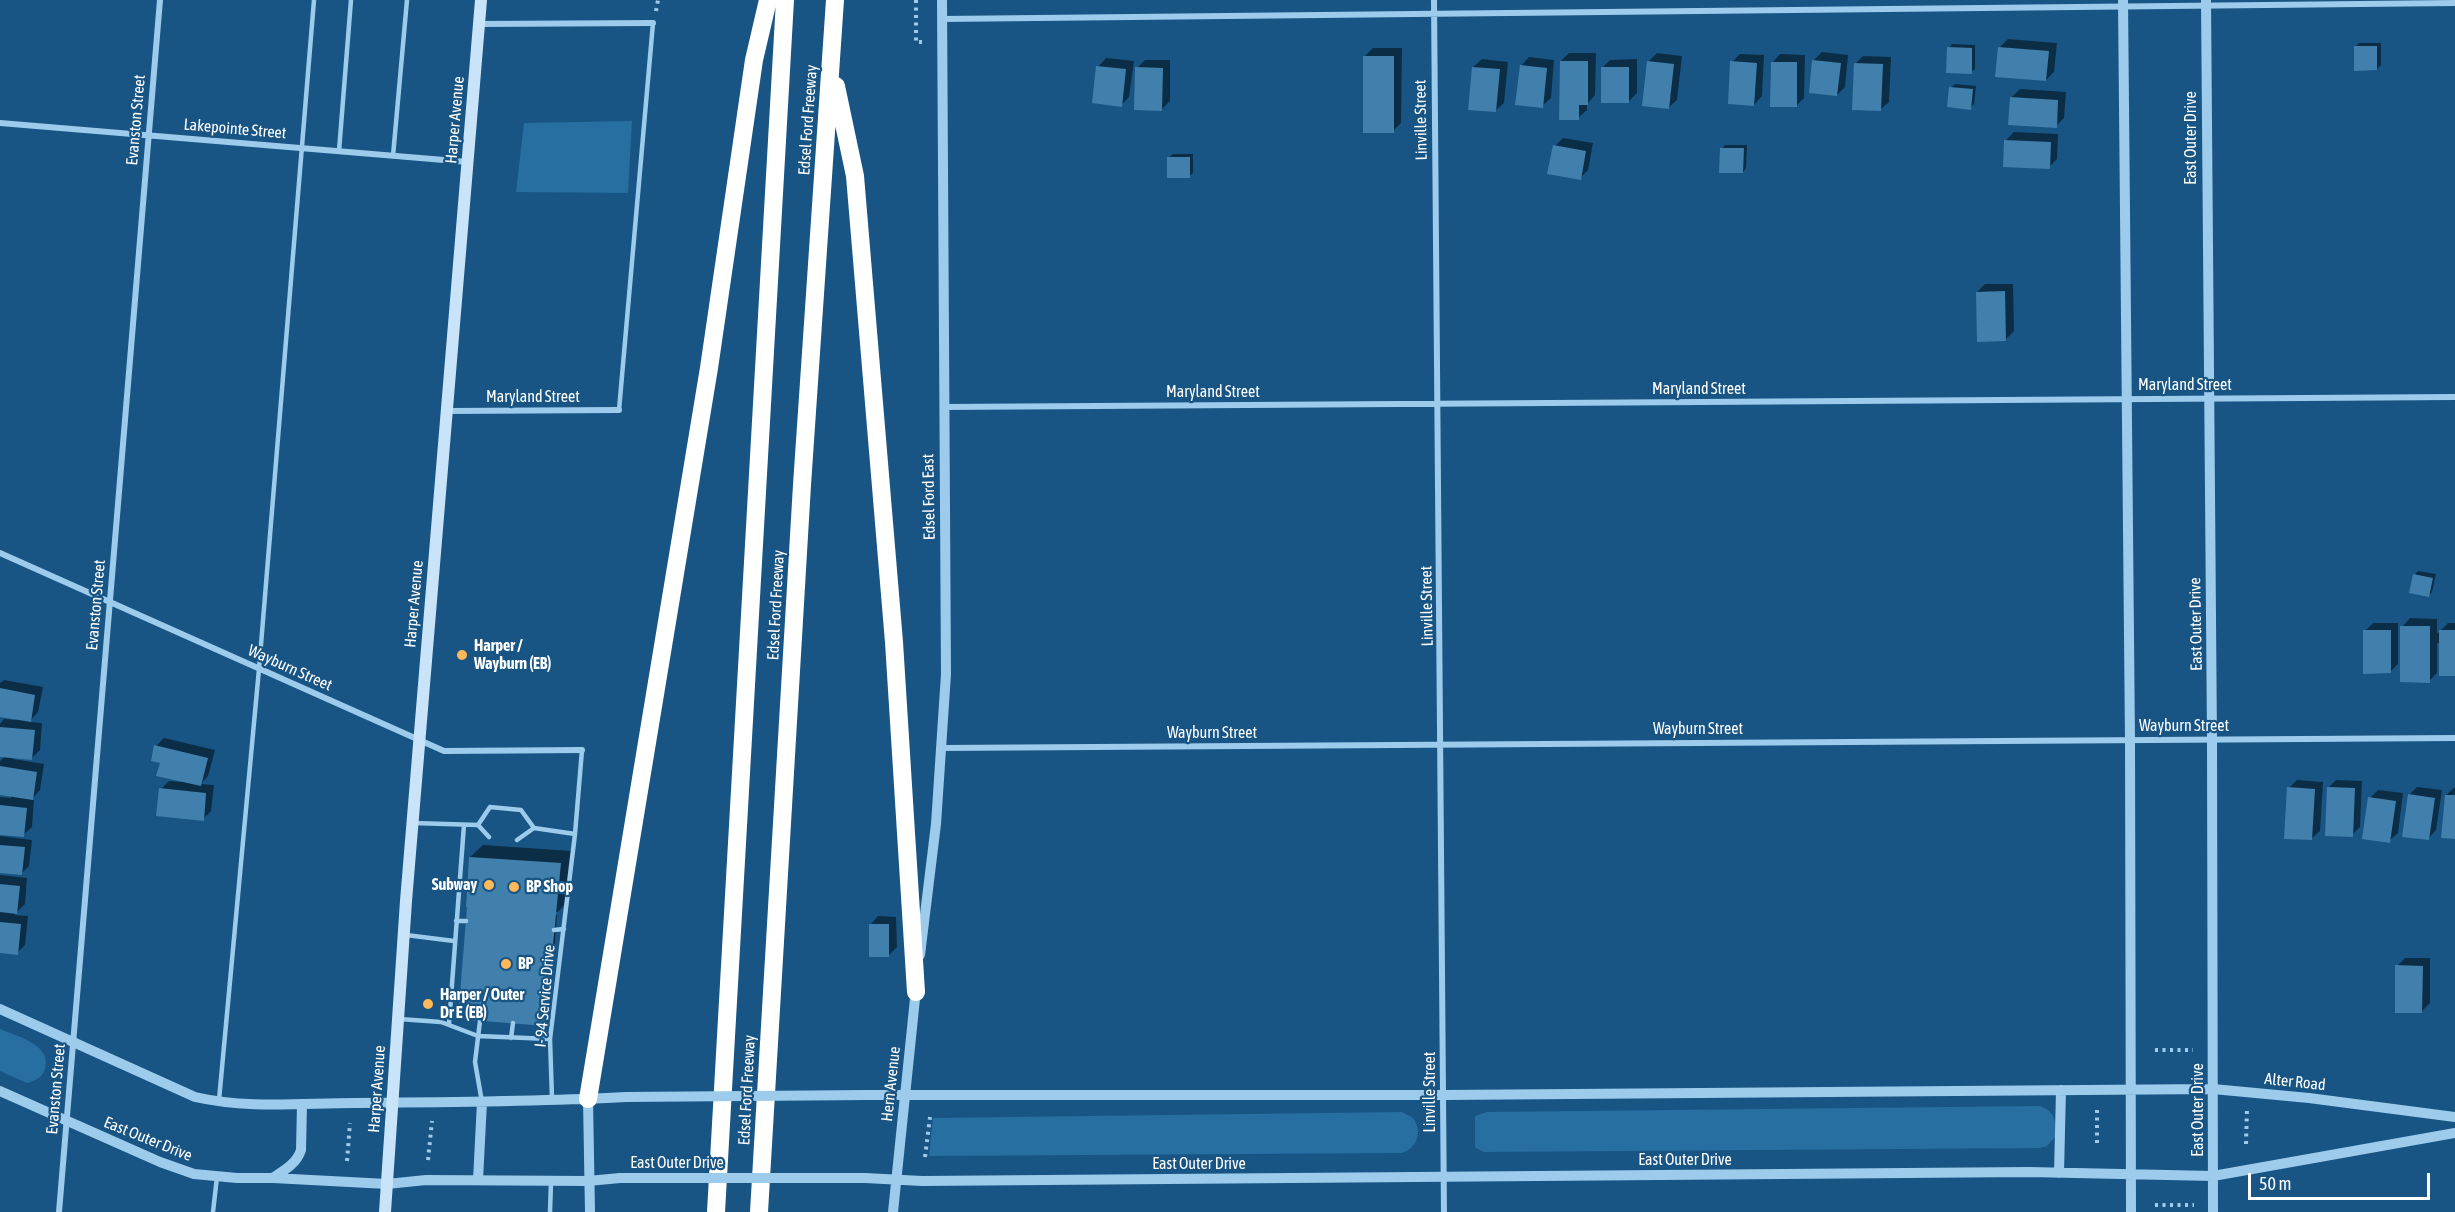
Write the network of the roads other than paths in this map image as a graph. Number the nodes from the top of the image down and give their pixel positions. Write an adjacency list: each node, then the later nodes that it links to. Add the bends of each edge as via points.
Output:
1 (160, 0): 20 (street, Evanston Street)
2 (314, 0): 21 (lane)
3 (351, 0): 22 (lane)
4 (407, 0): 23 (lane)
5 (481, 0): 17 (main road, Harper Avenue)
6 (768, 0): 71 (highway, via 754,60 709,368)
7 (785, 0): 96 (highway, Edsel Ford Freeway)
8 (835, 0): 18 (highway, Edsel Ford Freeway)
9 (942, 0): 15 (street, Edsel Ford East)
10 (1434, 0): 14 (street, Linville Street)
11 (2206, 3): 12 (street); 13 (street); 27 (street, East Outer Drive)
12 (2455, 3)
13 (2123, 4): 14 (street); 26 (street)
14 (1434, 14): 15 (street); 28 (street, Linville Street)
15 (942, 19): 29 (street, Edsel Ford East)
16 (653, 23): 17 (street); 30 (lane)
17 (480, 24): 24 (main road, Harper Avenue)
18 (831, 64): 55 (highway, via 855,176 894,642); 97 (highway, Edsel Ford Freeway)
19 (0, 123): 20 (street, Lakepointe Street)
20 (148, 135): 21 (street, Lakepointe Street); 33 (street, Evanston Street)
21 (300, 148): 22 (street, Lakepointe Street); 34 (lane)
22 (339, 152): 23 (street, Lakepointe Street)
23 (393, 156): 24 (street, Lakepointe Street)
24 (468, 162): 31 (main road, Harper Avenue)
25 (2455, 397): 27 (street, Maryland Street)
26 (2127, 399): 27 (street, Maryland Street); 28 (street, Maryland Street); 36 (street)
27 (2208, 399): 37 (street, East Outer Drive)
28 (1438, 405): 29 (street, Maryland Street); 39 (street, Linville Street)
29 (943, 407): 40 (street, Edsel Ford East, via 946,674)
30 (619, 410): 31 (street, Maryland Street)
31 (447, 411): 38 (main road, Harper Avenue)
32 (0, 553): 33 (street, Wayburn Street)
33 (110, 603): 34 (street, Wayburn Street); 64 (street, Evanston Street)
34 (259, 669): 38 (street, Wayburn Street); 73 (lane)
35 (2455, 738): 37 (street, Wayburn Street)
36 (2130, 740): 37 (street, Wayburn Street); 39 (street, Wayburn Street); 68 (street)
37 (2212, 740): 65 (street, East Outer Drive)
38 (419, 741): 41 (street, Wayburn Street, via 444,751); 42 (main road, Harper Avenue)
39 (1442, 744): 40 (street, Wayburn Street); 69 (street, Linville Street)
40 (941, 748): 55 (street, Edsel Ford East)
41 (582, 750): 46 (lane, I- 94 Service Drive)
42 (413, 823): 43 (lane); 53 (main road, Harper Avenue)
43 (464, 825): 44 (lane); 49 (lane)
44 (478, 825): 45 (lane, via 490,807 521,810); 47 (lane)
45 (534, 828): 46 (lane); 48 (lane)
46 (575, 834): 51 (lane, I- 94 Service Drive)
47 (489, 837)
48 (517, 840)
49 (456, 921): 50 (lane); 54 (lane)
50 (466, 921)
51 (564, 929): 52 (lane); 63 (lane, I- 94 Service Drive)
52 (554, 930)
53 (404, 935): 54 (lane); 57 (main road, Harper Avenue)
54 (454, 941): 60 (lane)
55 (916, 992): 70 (street, Hern Avenue)
56 (0, 1009): 64 (street)
57 (398, 1019): 60 (lane); 75 (main road, Harper Avenue)
58 (480, 1021): 61 (lane)
59 (513, 1023): 62 (lane)
60 (448, 1024): 61 (lane)
61 (478, 1036): 62 (lane); 74 (lane, via 476,1062)
62 (511, 1038): 63 (lane)
63 (550, 1040): 72 (lane, I- 94 Service Drive)
64 (73, 1042): 73 (street, via 195,1097); 78 (street, Evanston Street)
65 (2213, 1089): 68 (street, Alter Road); 77 (street, Alter Road); 82 (street, East Outer Drive)
66 (0, 1090): 78 (street, East Outer Drive)
67 (2061, 1090): 68 (street); 69 (street); 80 (street)
68 (2131, 1090): 81 (street)
69 (1444, 1095): 70 (street); 84 (street, Linville Street)
70 (905, 1097): 71 (street, bridge); 88 (street, Hern Avenue)
71 (588, 1099): 72 (street); 89 (street)
72 (552, 1101): 74 (street)
73 (218, 1102): 76 (street)
74 (482, 1102): 75 (street); 86 (street)
75 (393, 1103): 76 (street); 90 (main road, Harper Avenue)
76 (302, 1104): 85 (street, via 299,1157)
77 (2455, 1117)
78 (66, 1121): 83 (street, East Outer Drive, via 171,1166); 91 (street, Evanston Street)
79 (2455, 1133): 82 (street)
80 (2060, 1173): 81 (street, East Outer Drive); 84 (street, East Outer Drive)
81 (2131, 1174): 82 (street, East Outer Drive); 100 (street)
82 (2213, 1176): 101 (street)
83 (217, 1177): 85 (street, East Outer Drive); 92 (lane)
84 (1444, 1177): 88 (street, East Outer Drive); 99 (street, Linville Street)
85 (273, 1178): 90 (street, East Outer Drive)
86 (478, 1180): 87 (street, East Outer Drive); 90 (street, East Outer Drive)
87 (551, 1180): 89 (street, East Outer Drive); 94 (lane)
88 (895, 1180): 89 (street, East Outer Drive, bridge); 98 (street, Hern Avenue)
89 (588, 1181): 95 (street)
90 (387, 1184): 93 (main road, Harper Avenue)
91 (59, 1212)
92 (213, 1212)
93 (385, 1212)
94 (550, 1212)
95 (590, 1212)
96 (716, 1212)
97 (759, 1212)
98 (893, 1212)
99 (1444, 1212)
100 (2131, 1212)
101 (2213, 1212)

